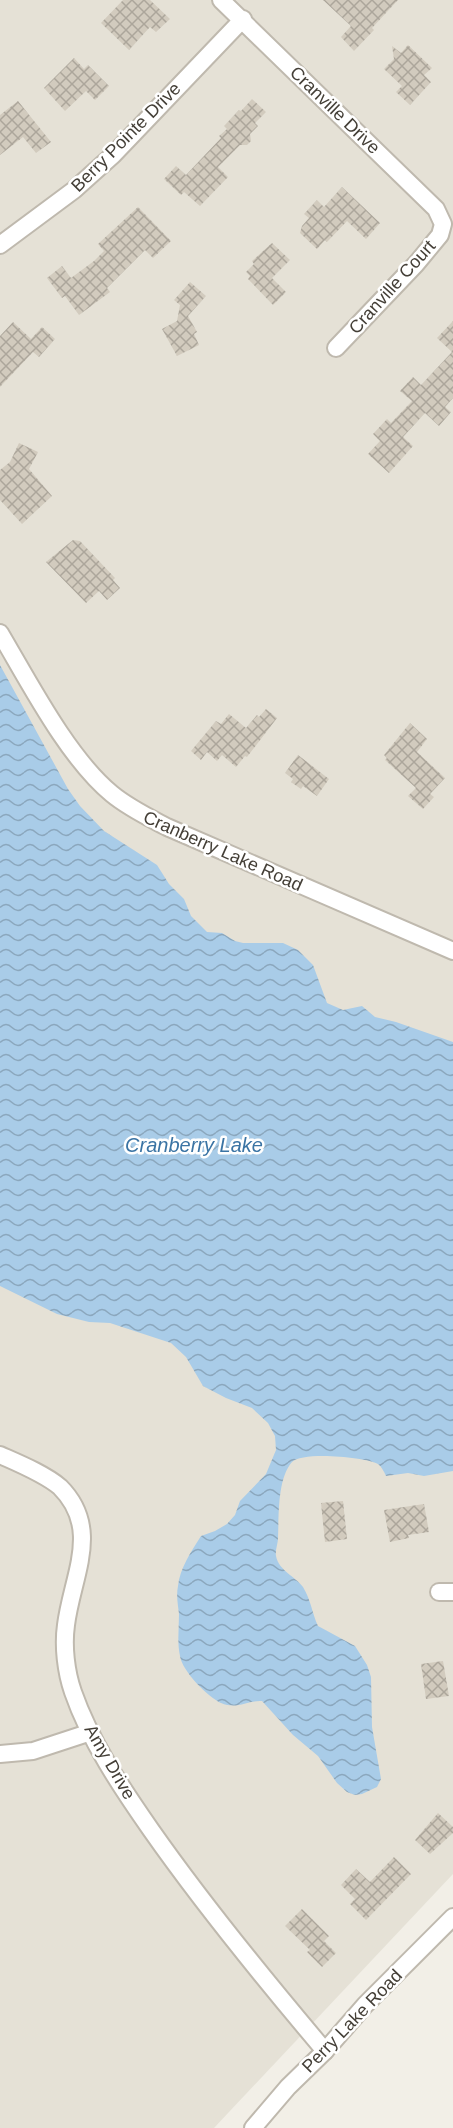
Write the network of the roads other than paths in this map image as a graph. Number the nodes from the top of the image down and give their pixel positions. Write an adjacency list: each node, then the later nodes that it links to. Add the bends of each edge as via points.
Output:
1 (221, 0): 2 (street, Cranville Drive)
2 (243, 19): 3 (street, Cranville Drive, via 436,209); 4 (street, Berry Pointe Drive, via 113,155 74,190)
3 (443, 224): 5 (street, Cranville Court, via 440,235 416,264)
4 (0, 245)
5 (336, 348)
6 (0, 633): 7 (street, Cranberry Lake Road, via 89,772 135,811)
7 (453, 951)
8 (0, 1455): 9 (street, Amy Drive, via 59,1487 82,1524 81,1554 66,1625 66,1662 72,1691)
9 (91, 1732): 10 (street, via 33,1751); 12 (street, Amy Drive, via 130,1799 186,1880)
10 (0, 1754)
11 (453, 1917): 12 (street, Perry Lake Road)
12 (325, 2051): 13 (street, Perry Lake Road)
13 (253, 2128)

